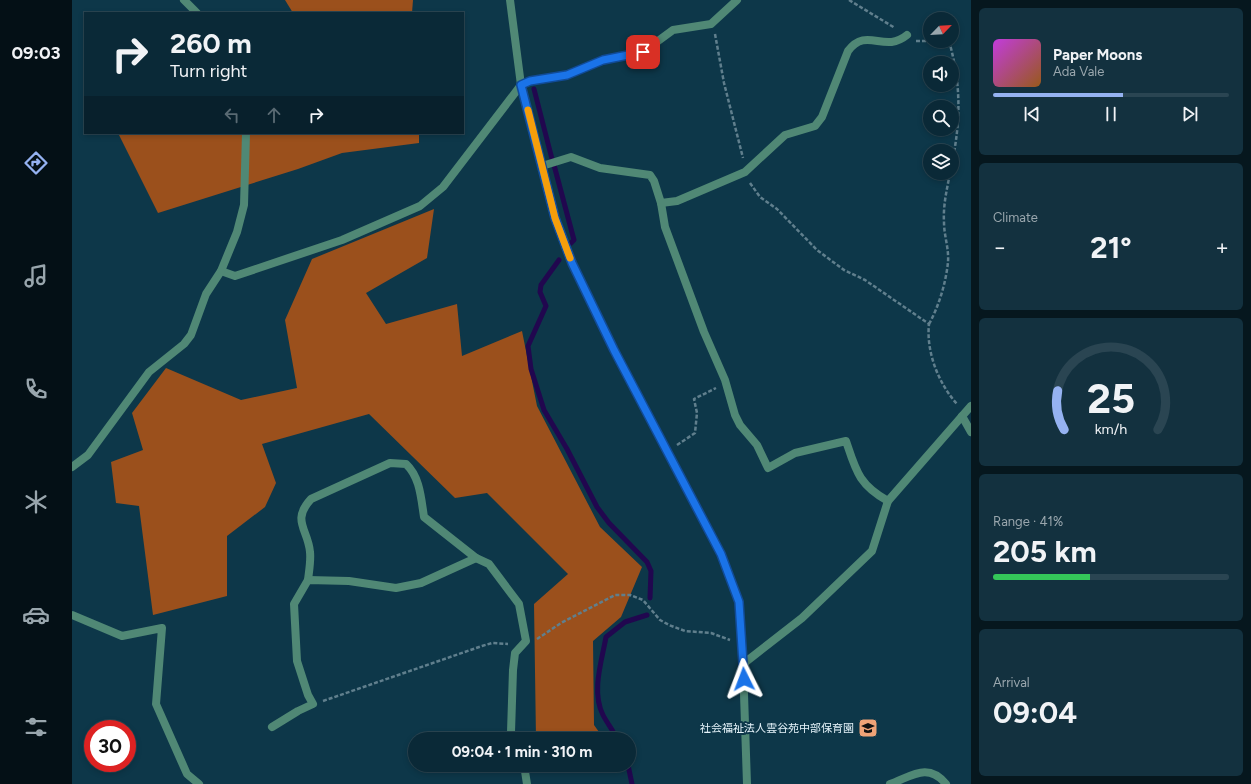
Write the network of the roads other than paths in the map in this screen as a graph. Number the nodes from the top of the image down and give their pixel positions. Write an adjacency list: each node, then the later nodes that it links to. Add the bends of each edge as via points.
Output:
1 (184, 0): 4 (street)
2 (510, 0): 6 (street)
3 (738, 0): 6 (street, via 711,24 673,30 643,52 603,60 567,75)
4 (196, 12)
5 (907, 35): 9 (street, via 885,44 864,39 854,43 848,51 822,116 815,126 785,135 745,172 677,201)
6 (521, 85): 8 (street); 10 (street, via 444,187 420,206 342,240 270,265 235,276)
7 (246, 134): 10 (street, via 244,205 237,232)
8 (542, 166): 9 (street, via 571,157 600,168 650,175); 19 (street, via 555,218 572,263 614,350 721,554 739,602)
9 (661, 203): 15 (street, via 665,227 726,383 735,415 757,445 768,468 795,453 846,441 863,482)
10 (221, 271): 14 (street, via 206,294 196,324 184,344 148,372 88,455)
11 (971, 406): 12 (street)
12 (963, 415): 13 (street); 15 (street)
13 (971, 432)
14 (72, 467)
15 (888, 501): 19 (street, via 872,551 802,618)
16 (476, 558): 17 (street, via 421,584 396,588 348,581); 17 (street, via 424,517 419,484 412,469 406,464 390,463 311,499 303,508 302,524 310,551); 21 (street, via 489,564 519,604 526,641 515,653)
17 (308, 580): 20 (street, via 294,604 297,661 313,704)
18 (72, 615): 23 (street, via 122,636 162,628 156,704 187,774)
19 (743, 664): 25 (street)
20 (272, 727)
21 (511, 732)
22 (525, 772): 24 (street)
23 (199, 784)
24 (527, 784)
25 (747, 784)
26 (890, 784): 27 (street, via 920,772 939,775)
27 (946, 784)

